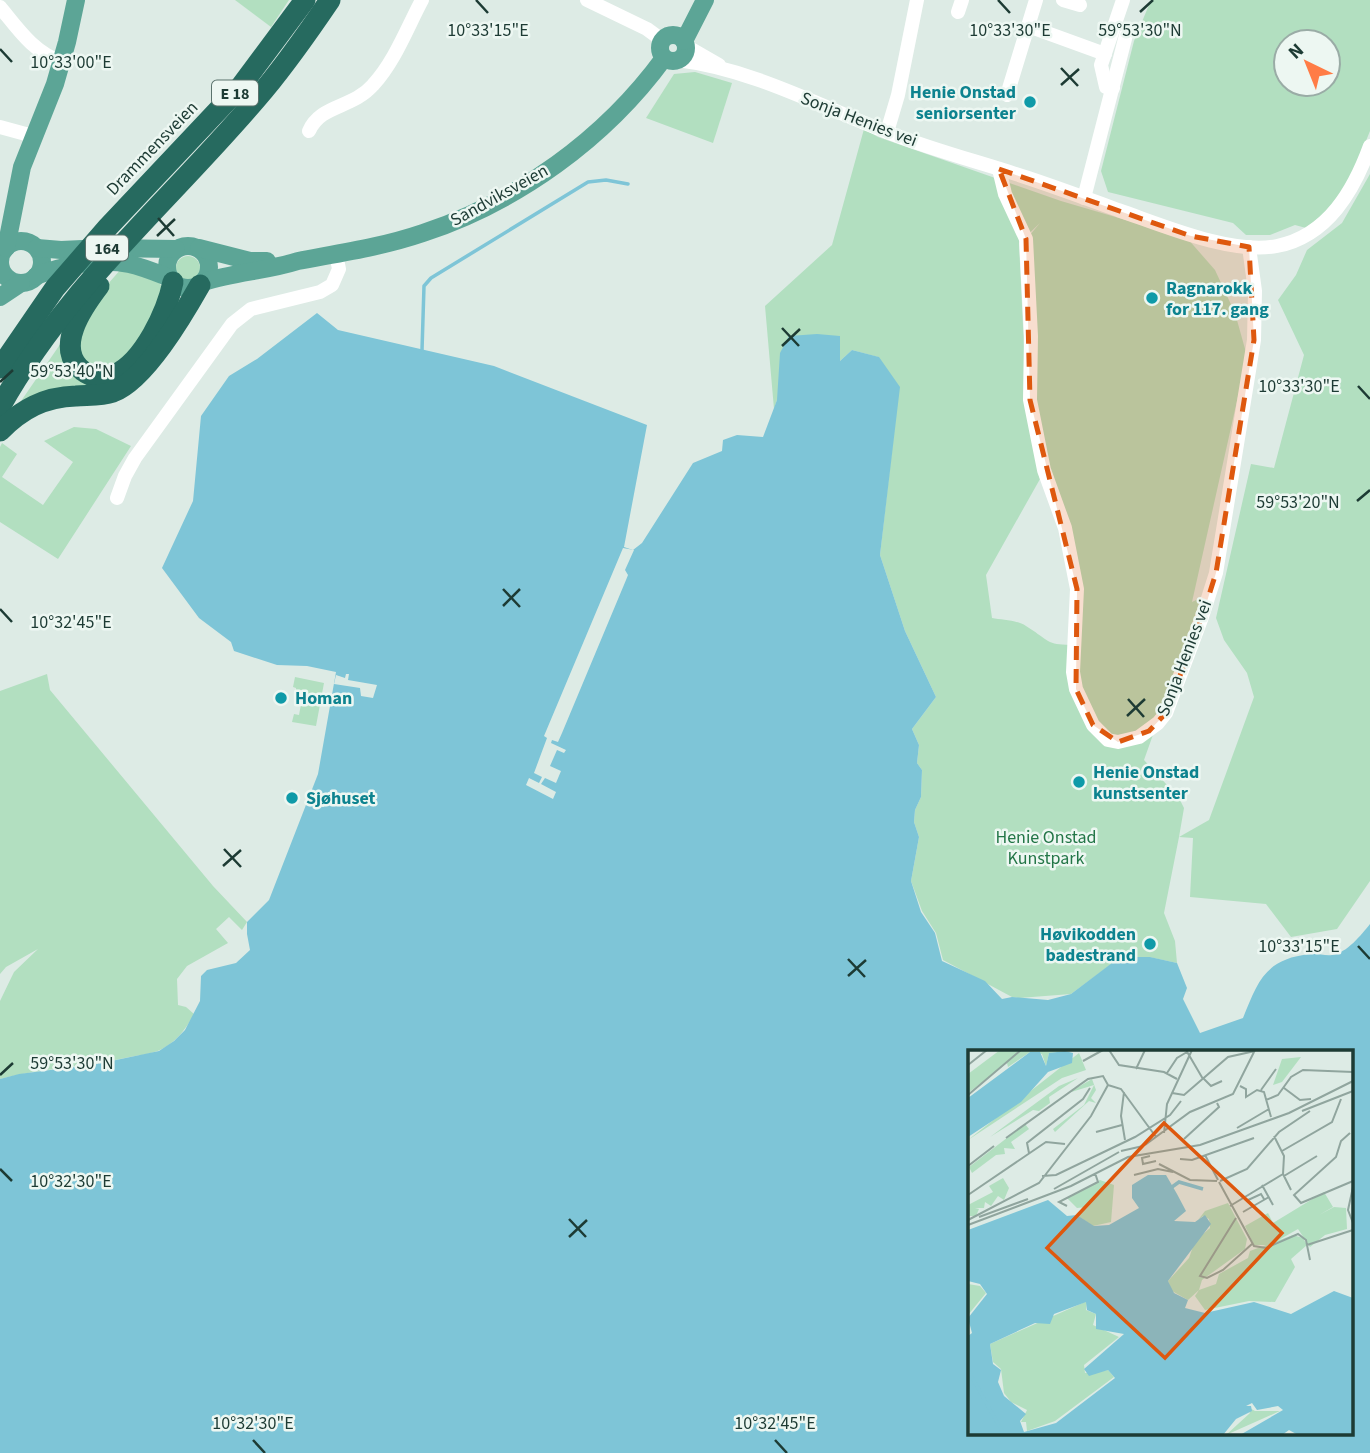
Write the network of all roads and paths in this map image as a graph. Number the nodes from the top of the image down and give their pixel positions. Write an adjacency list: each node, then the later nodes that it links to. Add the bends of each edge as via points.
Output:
1 (76, 0): 18 (main road)
2 (305, 0): 42 (highway, Drammensveien / E 18, via 242,86 108,227)
3 (330, 0): 40 (highway, E 18, via 264,90 157,206)
4 (422, 0): 22 (street, via 372,87 354,102 319,116)
5 (587, 0): 16 (street)
6 (699, 0): 16 (main road)
7 (705, 0): 16 (main road)
8 (918, 0): 23 (street)
9 (1037, 0): 14 (street)
10 (1063, 0): 12 (street)
11 (1123, 0): 17 (street)
12 (1080, 5)
13 (0, 7): 18 (street, via 33,47)
14 (1028, 26): 17 (street); 20 (street)
15 (1126, 35): 19 (street)
16 (674, 46): 23 (street, Sonja Henies vei); 34 (main road, Sandviksveien, via 607,124 540,175 468,215 421,234)
17 (1105, 54): 19 (street, via 1101,71 1106,87)
18 (62, 62): 24 (main road)
19 (1113, 88): 28 (street)
20 (1007, 95)
21 (0, 127): 24 (street)
22 (309, 131)
23 (887, 132): 26 (street, Sonja Henies vei)
24 (33, 136): 27 (main road)
25 (1370, 146): 30 (street, via 1353,186 1317,228 1278,246)
26 (999, 169): 28 (street, Sonja Henies vei); 30 (street, Sonja Henies vei, via 1026,239 1030,400 1077,589 1076,689 1093,725 1108,740 1139,737 1166,713 1216,573 1254,340 1255,291)
27 (21, 177): 29 (main road, via 24,223); 31 (main road)
28 (1084, 198): 30 (street, Sonja Henies vei, via 1191,236)
29 (35, 246): 31 (main road, 164, via 18,241); 33 (main road, 164); 37 (main road, via 42,262)
30 (1249, 247)
31 (6, 248): 36 (main road)
32 (199, 248): 33 (main road, 164); 35 (main road, Sandviksveien, via 250,261); 39 (main road, via 209,262)
33 (176, 249): 38 (main road, via 168,261)
34 (336, 254): 35 (main road, Sandviksveien); 47 (street, via 340,269 332,285 251,309 232,324 135,458)
35 (298, 261): 39 (main road, Sandviksveien)
36 (0, 267): 37 (main road, via 8,278)
37 (29, 279): 38 (main road, 164, via 83,265 113,263 140,267); 41 (main road, 164)
38 (172, 280): 39 (main road, 164, via 186,288); 40 (highway, E 18, via 164,314 135,358 112,376 97,377 75,363 70,340)
39 (202, 283): 46 (highway, via 130,383 105,394 62,396 37,403)
40 (92, 285): 45 (highway, E 18, via 38,345)
41 (0, 297)
42 (22, 334): 43 (highway, E 18); 44 (highway, E 18)
43 (0, 351)
44 (0, 368)
45 (0, 407)
46 (0, 431)
47 (117, 498)

